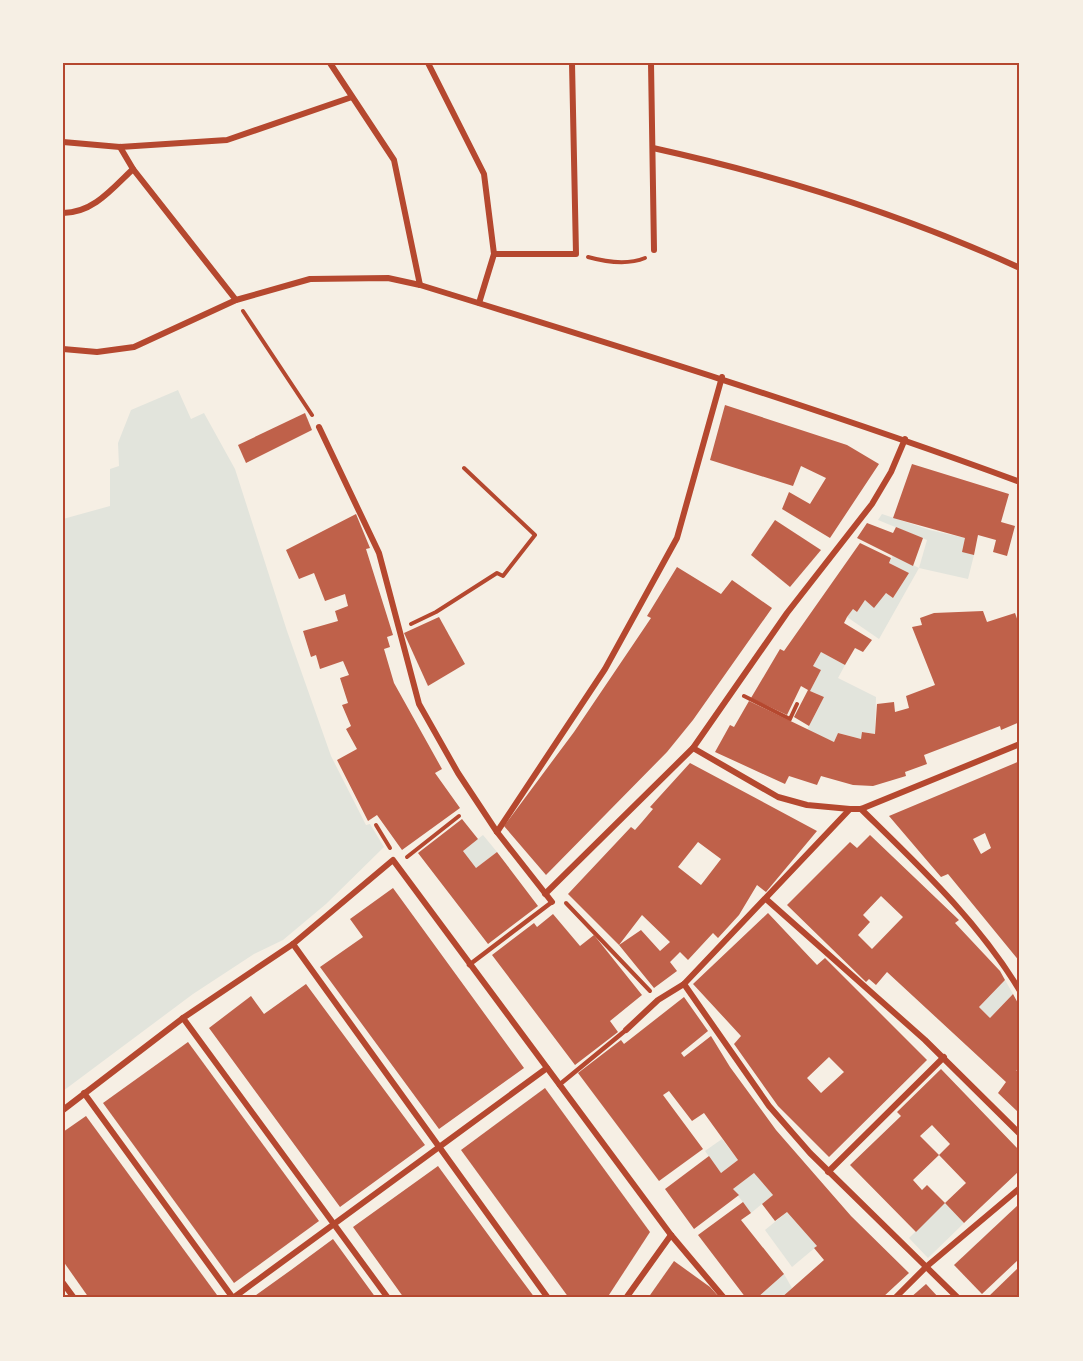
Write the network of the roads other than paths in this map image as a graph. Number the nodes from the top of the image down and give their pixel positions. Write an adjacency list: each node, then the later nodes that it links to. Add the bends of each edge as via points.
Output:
1 (330, 63): 5 (street)
2 (428, 63): 12 (street, via 484,174)
3 (572, 63): 12 (street, via 576,254)
4 (651, 63): 8 (street)
5 (352, 97): 7 (street, via 227,140); 14 (street, via 394,160)
6 (63, 142): 7 (street)
7 (120, 147): 9 (street)
8 (653, 148): 11 (street); 13 (street, via 856,201)
9 (133, 169): 10 (street, via 98,202 78,213); 15 (street)
10 (63, 213)
11 (654, 250)
12 (494, 254): 16 (street)
13 (1020, 268)
14 (420, 285): 15 (street, via 388,278 310,279); 16 (street)
15 (236, 300): 17 (street, via 134,347 98,352)
16 (479, 303): 18 (street)
17 (63, 349)
18 (722, 377): 20 (street); 26 (street, via 677,538 605,669)
19 (319, 427): 26 (street, via 380,553 419,704)
20 (905, 440): 21 (street); 23 (street, via 872,504 787,613)
21 (1020, 482)
22 (1020, 744): 25 (street)
23 (693, 747): 24 (street, via 778,797 807,805); 27 (street)
24 (850, 809): 25 (street); 28 (street)
25 (861, 809): 33 (street, via 963,912)
26 (497, 832): 27 (street)
27 (545, 894): 29 (street)
28 (766, 900): 32 (street); 36 (street)
29 (552, 902): 31 (lane)
30 (293, 945): 31 (street, via 395,862); 34 (street); 42 (street)
31 (469, 965): 37 (street)
32 (684, 984): 35 (street, via 658,1000); 43 (street, via 769,1106)
33 (1020, 991)
34 (183, 1018): 39 (street); 45 (street)
35 (626, 1030): 38 (lane)
36 (944, 1057): 41 (street); 43 (street)
37 (547, 1068): 38 (street); 42 (street)
38 (559, 1085): 46 (street)
39 (84, 1093): 40 (street); 50 (street)
40 (63, 1110)
41 (1020, 1134)
42 (438, 1148): 45 (street); 52 (street)
43 (828, 1173): 47 (street)
44 (1020, 1188): 47 (street)
45 (333, 1225): 50 (street); 51 (street)
46 (671, 1234): 53 (street); 54 (street)
47 (926, 1267): 55 (street); 56 (street)
48 (63, 1283): 49 (street)
49 (75, 1298)
50 (233, 1298)
51 (388, 1298)
52 (548, 1298)
53 (626, 1298)
54 (724, 1298)
55 (895, 1298)
56 (958, 1298)

